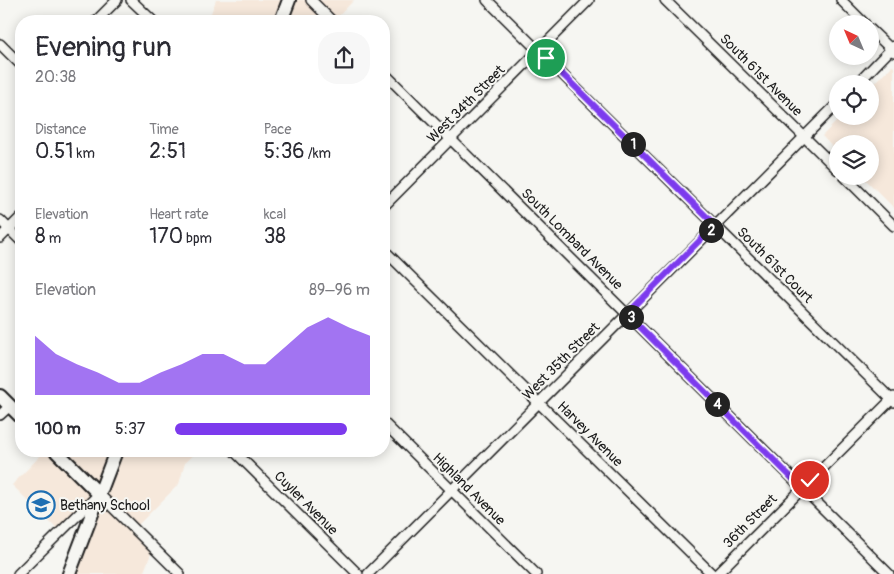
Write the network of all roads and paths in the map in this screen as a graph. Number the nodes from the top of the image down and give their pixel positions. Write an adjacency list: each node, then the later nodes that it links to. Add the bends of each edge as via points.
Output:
1 (117, 0): 9 (street)
2 (131, 0): 10 (street)
3 (290, 0): 11 (main road)
4 (311, 0): 12 (street)
5 (487, 0): 17 (street, South 61st Court)
6 (589, 0): 17 (street, West 34th Street)
7 (665, 0): 22 (street, South 61st Avenue)
8 (841, 0): 13 (street)
9 (102, 15)
10 (147, 15)
11 (284, 15)
12 (326, 15)
13 (856, 15)
14 (879, 37): 16 (street)
15 (0, 44): 18 (street)
16 (893, 49): 19 (street)
17 (539, 51): 23 (street, West 34th Street); 29 (street, South 61st Court)
18 (15, 59)
19 (866, 75)
20 (390, 79): 23 (street, South Lombard Avenue)
21 (829, 112): 22 (street, West 35th Street)
22 (804, 137): 24 (street, South 61st Avenue); 29 (street, West 35th Street)
23 (451, 139): 26 (street, West 34th Street); 35 (street, South Lombard Avenue)
24 (829, 161)
25 (853, 185): 30 (street)
26 (390, 200)
27 (0, 220): 31 (street)
28 (15, 223): 31 (street)
29 (715, 225): 35 (street, West 35th Street); 37 (street, South 61st Court)
30 (894, 226)
31 (9, 229): 32 (street); 33 (street)
32 (15, 235)
33 (0, 238)
34 (390, 256): 38 (street, Harvey Avenue)
35 (627, 314): 38 (street, West 35th Street); 46 (street, South Lombard Avenue)
36 (0, 396): 39 (main road)
37 (893, 399): 46 (street, 36th Street)
38 (538, 402): 47 (street, West 35th Street); 55 (street, Harvey Avenue)
39 (10, 406): 40 (main road); 41 (street)
40 (15, 411)
41 (0, 415)
42 (390, 429): 47 (street, Highland Avenue)
43 (62, 457): 48 (main road)
44 (114, 457): 48 (main road)
45 (240, 457): 52 (street, Cuyler Avenue)
46 (802, 488): 56 (street, 36th Street); 57 (street, South Lombard Avenue)
47 (452, 490): 53 (street, West 35th Street); 54 (street, Highland Avenue)
48 (100, 494): 49 (street); 50 (main road); 51 (street)
49 (18, 574)
50 (69, 574)
51 (180, 574)
52 (358, 574)
53 (368, 574)
54 (536, 574)
55 (712, 574)
56 (717, 574)
57 (889, 574)

